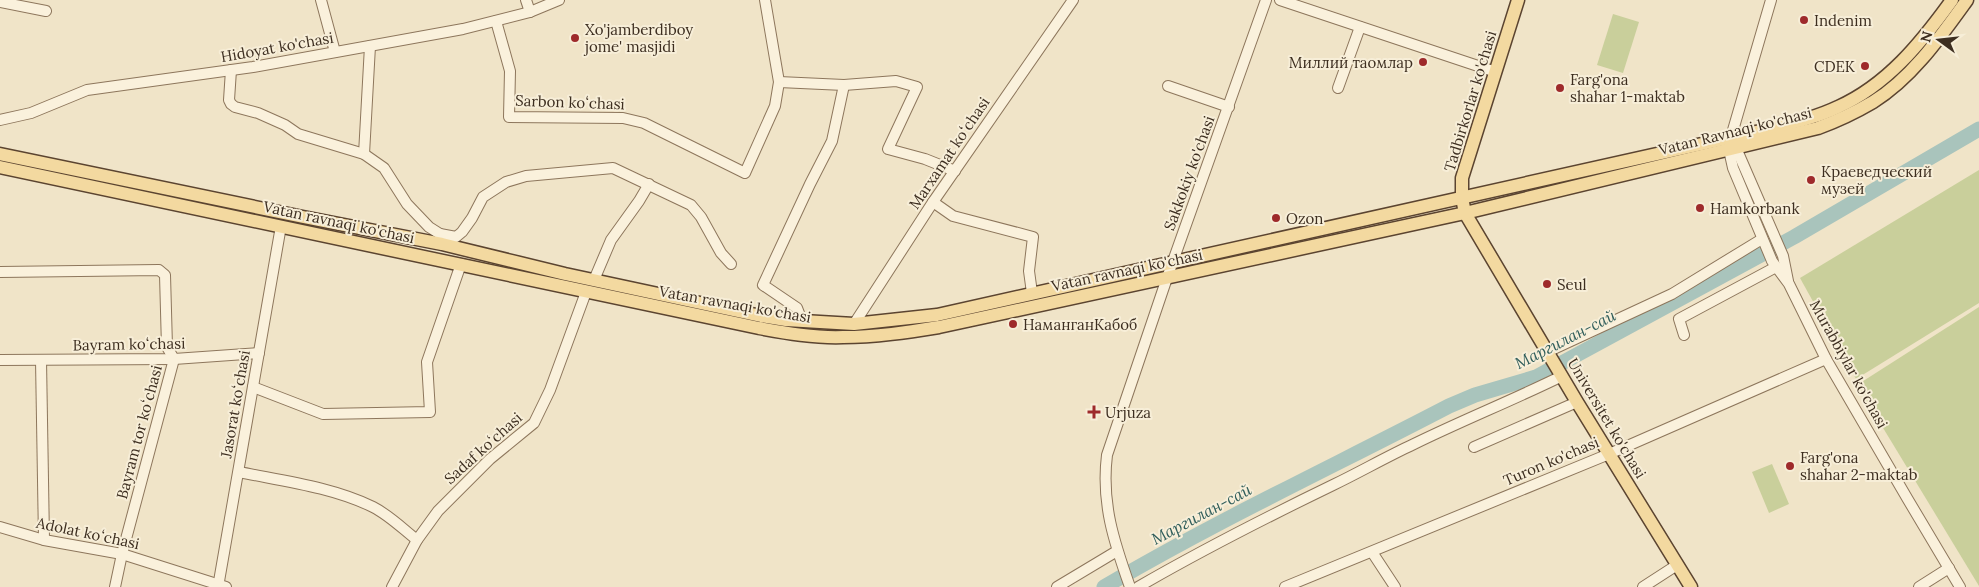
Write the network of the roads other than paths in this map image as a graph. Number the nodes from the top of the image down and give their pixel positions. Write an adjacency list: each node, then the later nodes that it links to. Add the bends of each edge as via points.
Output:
1 (321, 0): 18 (street)
2 (526, 0): 14 (street)
3 (559, 0): 14 (street, Hidoyat ko'chasi)
4 (765, 0): 21 (street)
5 (1073, 0): 31 (street, Marxamat koʻchasi)
6 (1266, 0): 25 (street, Sakkokiy ko'chasi)
7 (1280, 0): 16 (street)
8 (1518, 0): 20 (main road, Tadbirkorlar ko'chasi)
9 (1771, 0): 27 (street)
10 (1952, 0): 27 (main road, Vatan Ravnaqi ko'chasi, via 1914,49 1868,90 1814,117)
11 (1967, 0): 27 (main road, Vatan Ravnaqi ko'chasi, via 1922,57 1875,101 1818,128)
12 (0, 2): 13 (street)
13 (46, 11)
14 (530, 12): 15 (street, Hidoyat ko'chasi)
15 (496, 21): 17 (street, Hidoyat ko'chasi); 21 (street, Sarbon koʻchasi, via 510,71 509,117 623,118 644,122 745,173 775,106)
16 (1360, 27): 20 (street); 24 (street)
17 (370, 46): 18 (street, Hidoyat ko'chasi); 29 (street)
18 (335, 52): 19 (street, Hidoyat ko'chasi)
19 (231, 70): 26 (street, Hidoyat ko'chasi, via 87,90 31,113); 29 (street, via 229,100 235,107 258,113 298,134)
20 (1496, 72): 33 (main road, Tadbirkorlar ko'chasi, via 1462,178)
21 (779, 82): 22 (street)
22 (844, 86): 31 (street, via 896,81 917,87 888,149); 50 (street, via 832,140 763,285 797,308)
23 (1168, 86): 25 (street)
24 (1338, 88)
25 (1229, 107): 39 (street, Sakkokiy ko'chasi)
26 (0, 120)
27 (1732, 145): 33 (main road, Vatan Ravnaqi ko'chasi); 35 (main road, Vatan Ravnaqi ko'chasi); 38 (street, Murabbiylar ko'chasi, via 1733,168)
28 (0, 154): 37 (main road, Vatan ravnaqi ko'chasi, via 303,218)
29 (364, 154): 37 (street, via 384,168 407,204)
30 (0, 167): 36 (main road, Vatan ravnaqi ko'chasi)
31 (954, 171): 34 (street, Marxamat koʻchasi)
32 (649, 184): 37 (street, via 613,168 526,176 488,192 462,232 456,237); 41 (street, via 691,205); 46 (street, via 611,240)
33 (1462, 198): 35 (main road, Tadbirkorlar ko'chasi); 39 (main road, Vatan ravnaqi ko'chasi)
34 (933, 202): 49 (street, via 953,216 1033,237 1029,271); 51 (street, Marxamat koʻchasi)
35 (1465, 214): 44 (main road, Vatan ravnaqi ko'chasi); 53 (main road, Universitet ko'chasi)
36 (282, 226): 40 (main road, Vatan ravnaqi ko'chasi); 54 (street, Jasorat koʻchasi)
37 (441, 239): 45 (main road, Vatan ravnaqi ko'chasi)
38 (1767, 241): 42 (street, Murabbiylar ko'chasi); 47 (street, Murabbiylar ko'chasi, via 1783,256); 53 (street, via 1672,294)
39 (1172, 262): 44 (street, Sakkokiy ko'chasi); 49 (main road, Vatan ravnaqi ko'chasi)
40 (461, 264): 45 (main road, Vatan ravnaqi ko'chasi); 60 (street, via 427,362 430,412 323,414)
41 (731, 264)
42 (1774, 264): 47 (street, Murabbiylar ko'chasi); 52 (street, via 1679,319)
43 (0, 272): 55 (street, Bayram tor koʻchasi, via 159,270 165,275 167,346)
44 (1167, 278): 48 (main road, Vatan ravnaqi ko'chasi, via 939,327 841,337 784,333); 68 (street, Sakkokiy ko'chasi, via 1107,455 1105,496)
45 (564, 280): 46 (main road, Vatan ravnaqi ko'chasi); 48 (main road, Vatan ravnaqi ko'chasi)
46 (594, 280): 50 (main road, Vatan ravnaqi ko'chasi)
47 (1789, 284): 56 (street, Murabbiylar ko'chasi)
48 (586, 292): 67 (street, Sadaf koʻchasi, via 550,390 534,423 464,484 438,510)
49 (1032, 293): 51 (main road, Vatan ravnaqi ko'chasi, via 937,315)
50 (802, 322): 51 (main road, Vatan ravnaqi ko'chasi)
51 (854, 324)
52 (1684, 335)
53 (1548, 352): 59 (main road, Universitet ko'chasi)
54 (259, 353): 55 (street, Bayram koʻchasi); 60 (street, Jasorat koʻchasi)
55 (174, 358): 58 (street, Bayram koʻchasi); 70 (street, Bayram tor koʻchasi)
56 (1826, 359): 63 (street, Turon ko'chasi); 72 (street, Murabbiylar ko'chasi)
57 (0, 360): 58 (street, Bayram koʻchasi)
58 (41, 360): 66 (street)
59 (1562, 376): 61 (main road, Universitet ko'chasi); 78 (street, via 1280,510)
60 (253, 387): 64 (street, Jasorat koʻchasi)
61 (1577, 402): 62 (street); 63 (main road, Universitet ko'chasi)
62 (1474, 448)
63 (1609, 454): 69 (street, Turon ko'chasi); 71 (main road, Universitet ko'chasi)
64 (239, 472): 67 (street, via 332,492 375,508); 73 (street, Jasorat koʻchasi)
65 (0, 527): 66 (street, Adolat koʻchasi)
66 (44, 540): 70 (street, Adolat koʻchasi)
67 (417, 540): 75 (street, Sadaf koʻchasi)
68 (1117, 551): 76 (street); 77 (street, Sakkokiy ko'chasi)
69 (1372, 552): 79 (street, Turon ko'chasi); 80 (street)
70 (122, 554): 73 (street, Adolat koʻchasi); 74 (street, Bayram tor koʻchasi)
71 (1677, 565): 81 (street); 82 (main road, Universitet ko'chasi)
72 (1949, 568): 83 (street); 84 (street, Murabbiylar ko'chasi)
73 (221, 586)
74 (115, 587)
75 (392, 587)
76 (1056, 587)
77 (1130, 587)
78 (1138, 587)
79 (1285, 587)
80 (1395, 587)
81 (1643, 587)
82 (1690, 587)
83 (1919, 587)
84 (1960, 587)

